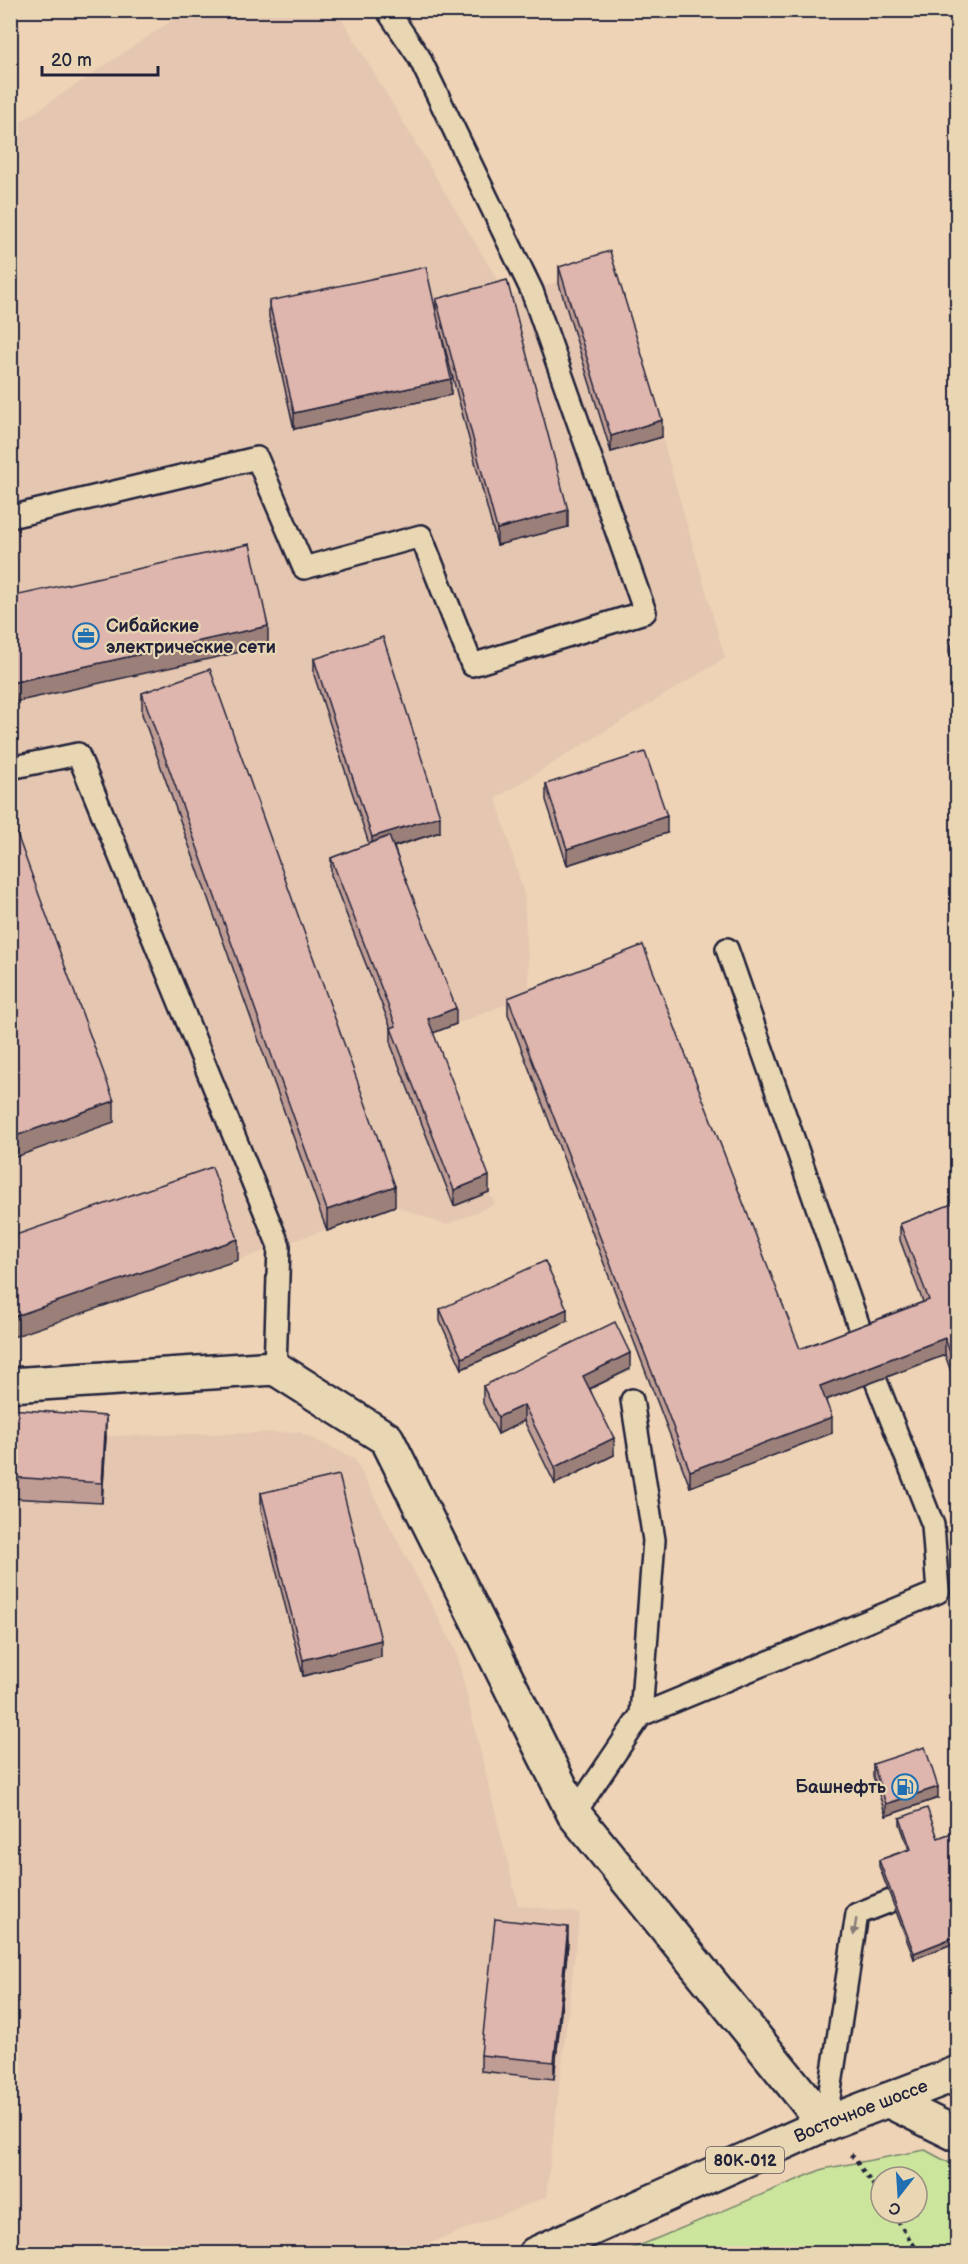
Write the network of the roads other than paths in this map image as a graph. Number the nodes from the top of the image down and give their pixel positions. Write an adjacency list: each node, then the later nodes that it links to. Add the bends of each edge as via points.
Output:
1 (387, 10): 2 (lane, via 419,57 532,291 645,612 472,664 421,536 304,568 257,458)
2 (10, 517)
3 (10, 768): 6 (lane, via 78,754 279,1246)
4 (727, 949): 5 (lane)
5 (864, 1341)
6 (275, 1368): 8 (street); 12 (street, via 387,1438)
7 (876, 1381): 10 (lane, via 933,1526)
8 (10, 1385)
9 (632, 1400): 11 (lane, via 654,1540)
10 (948, 1589): 11 (lane)
11 (641, 1715): 12 (lane)
12 (574, 1814): 16 (street)
13 (957, 1875): 16 (lane, one-way to 16, via 857,1914)
14 (957, 2073): 15 (street, Восточное шоссе / 80К-012)
15 (887, 2100): 16 (street, Восточное шоссе / 80К-012); 17 (street)
16 (825, 2124): 18 (street, Восточное шоссе / 80К-012)
17 (957, 2136)
18 (535, 2253)

